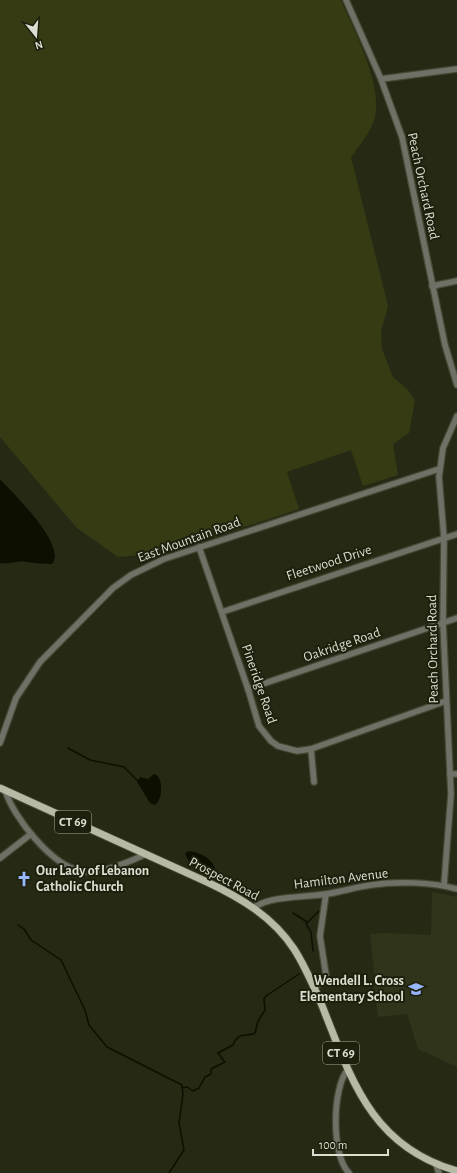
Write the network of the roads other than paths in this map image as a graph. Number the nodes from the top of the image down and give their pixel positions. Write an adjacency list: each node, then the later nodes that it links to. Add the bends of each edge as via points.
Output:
1 (346, 0): 3 (street, Peach Orchard Road)
2 (457, 69): 3 (street)
3 (381, 79): 5 (street, Peach Orchard Road, via 402,137)
4 (457, 281): 5 (street)
5 (432, 286): 6 (street, Peach Orchard Road, via 446,351)
6 (457, 384)
7 (457, 416): 8 (street, Peach Orchard Road, via 444,444)
8 (439, 468): 10 (street, Peach Orchard Road); 11 (street, East Mountain Road)
9 (457, 534): 10 (street, Fleetwood Drive)
10 (444, 538): 12 (street, Fleetwood Drive); 14 (street, Peach Orchard Road)
11 (199, 547): 12 (street, Pineridge Road); 17 (street, East Mountain Road, via 148,566 113,588 40,662 28,678 16,698)
12 (222, 612): 15 (street, Pineridge Road)
13 (457, 618): 14 (street, Oakridge Road)
14 (443, 623): 15 (street, Oakridge Road); 16 (street, Peach Orchard Road)
15 (248, 689): 18 (street, Pineridge Road, via 259,726 271,741 287,749)
16 (446, 701): 18 (street, Pineridge Road); 19 (street, Peach Orchard Road)
17 (0, 743)
18 (311, 749): 21 (street)
19 (450, 774): 20 (street); 26 (street, Peach Orchard Road, via 451,813)
20 (457, 774)
21 (314, 782)
22 (2, 789): 23 (street, via 10,807); 24 (main road, Prospect Road / CT 69)
23 (31, 834): 24 (street, via 60,862 80,871 112,867); 25 (street)
24 (146, 854): 29 (main road, Prospect Road / CT 69, via 233,894)
25 (0, 858)
26 (444, 885): 27 (street, Hamilton Avenue); 28 (street, Hamilton Avenue, via 381,884)
27 (457, 889)
28 (326, 894): 29 (street, Hamilton Avenue, via 276,899); 30 (street, via 320,945 326,975 324,980)
29 (254, 907): 30 (main road, Prospect Road / CT 69, via 288,941)
30 (314, 986): 31 (main road, Prospect Road / CT 69)
31 (348, 1069): 32 (main road, Prospect Road / CT 69, via 365,1104 380,1124 407,1147); 34 (street, via 340,1082 336,1125 339,1154)
32 (436, 1165): 33 (main road, Prospect Road / CT 69); 35 (street)
33 (457, 1171)
34 (350, 1173)
35 (439, 1173)

